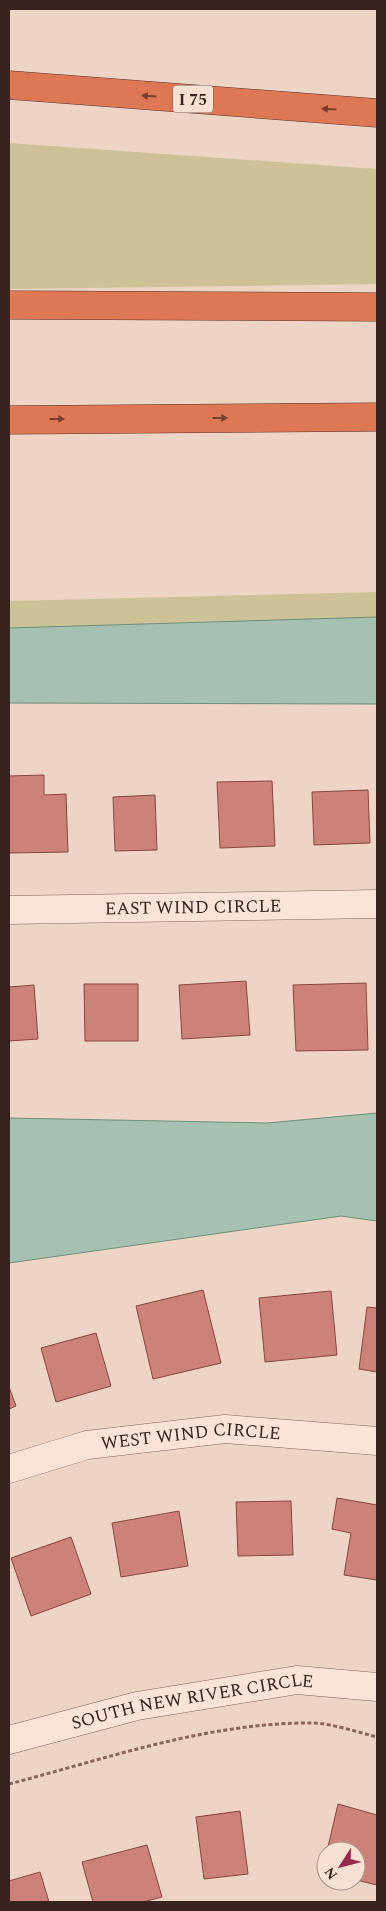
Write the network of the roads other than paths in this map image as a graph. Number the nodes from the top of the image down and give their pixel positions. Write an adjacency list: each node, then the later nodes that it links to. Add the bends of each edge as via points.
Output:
1 (9, 85): 2 (highway, I 75, one-way to 1)
2 (377, 113)
3 (9, 305): 4 (highway)
4 (377, 307)
5 (377, 417): 6 (highway, one-way to 5)
6 (9, 420)
7 (377, 904): 8 (street, EAST WIND CIRCLE)
8 (9, 910)
9 (377, 1441): 10 (street, WEST WIND CIRCLE, via 225,1429 87,1445)
10 (9, 1470)
11 (377, 1686): 12 (street, SOUTH NEW RIVER CIRCLE, via 297,1680 138,1706)
12 (9, 1740)

